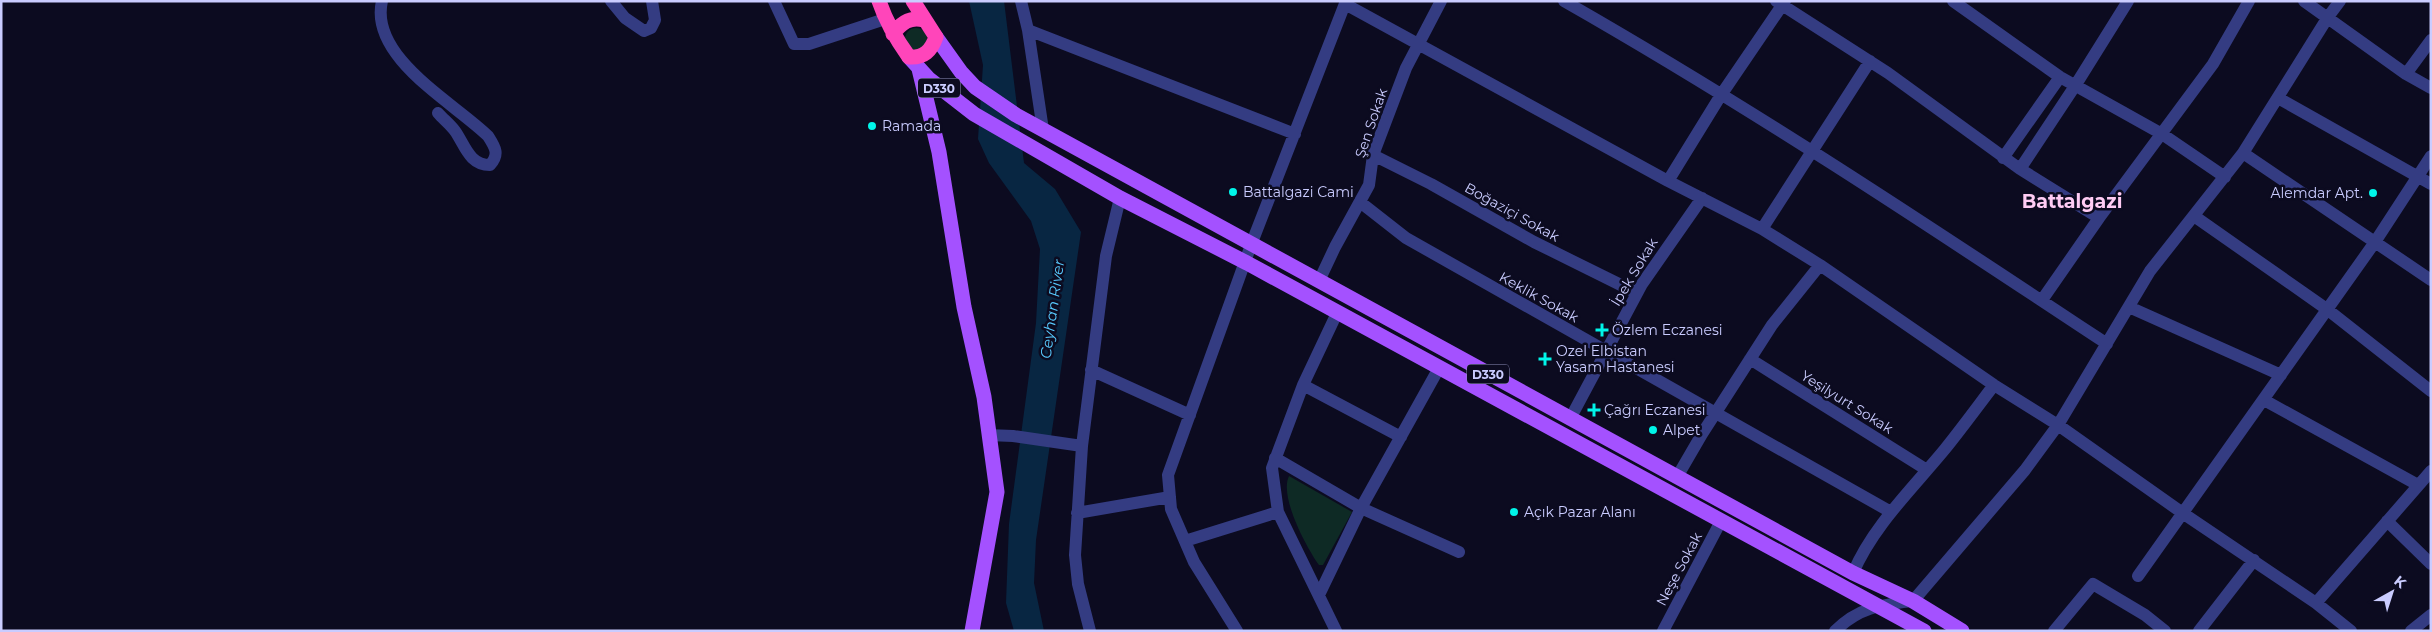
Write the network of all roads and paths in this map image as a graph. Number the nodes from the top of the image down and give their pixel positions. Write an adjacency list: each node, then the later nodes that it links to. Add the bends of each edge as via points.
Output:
1 (382, 1): 33 (street, via 381,26 391,47 410,70 488,136 496,148 490,165 483,165 472,158 454,129)
2 (611, 1): 3 (street, via 644,31 651,28 656,20)
3 (652, 1)
4 (774, 1): 18 (street, via 794,44 809,44)
5 (879, 1): 18 (highway, D330)
6 (913, 1): 19 (highway, D330)
7 (1021, 1): 20 (street)
8 (1441, 1): 24 (street, Şen Sokak)
9 (1564, 1): 31 (street)
10 (1953, 1): 28 (street)
11 (2249, 1): 36 (street, via 2213,64)
12 (2304, 1): 17 (street)
13 (2340, 1): 17 (street)
14 (2126, 2): 29 (street)
15 (1346, 3): 24 (street); 35 (street)
16 (1781, 3): 25 (street); 31 (street)
17 (2328, 17): 27 (street); 32 (street)
18 (885, 19): 21 (highway, D330)
19 (924, 20): 21 (highway, via 911,19); 22 (highway, D330)
20 (1028, 30): 34 (street); 35 (street)
21 (893, 34): 26 (highway, D330)
22 (936, 37): 26 (highway, via 932,46); 34 (main road, D330, via 976,87)
23 (2431, 40): 27 (street)
24 (1418, 42): 39 (street, Şen Sokak); 45 (street)
25 (1870, 61): 37 (street); 41 (street)
26 (914, 62): 47 (main road, D330, via 929,79 974,114); 78 (main road, via 939,152 964,308 984,397)
27 (2406, 74): 30 (street)
28 (2060, 76): 29 (street); 41 (street)
29 (2075, 86): 36 (street); 42 (street)
30 (2431, 88)
31 (1721, 95): 37 (street); 45 (street)
32 (2278, 98): 38 (street); 43 (street)
33 (438, 113)
34 (1043, 130): 54 (main road, D330)
35 (1295, 134): 54 (street)
36 (2162, 134): 44 (street); 51 (street)
37 (1811, 151): 52 (street); 60 (street)
38 (2243, 153): 44 (street); 53 (street)
39 (1373, 155): 49 (street, Şen Sokak, via 1369,185); 59 (street, Boğaziçi Sokak, via 1534,242)
40 (2431, 156): 43 (street)
41 (2004, 158): 42 (street)
42 (2020, 169): 51 (street)
43 (2418, 176): 46 (street); 53 (street)
44 (2225, 177): 50 (street)
45 (1668, 180): 48 (street)
46 (2431, 184)
47 (1120, 198): 55 (main road, D330); 68 (street, via 1106,256)
48 (1702, 198): 52 (street); 59 (street, İpek Sokak)
49 (1360, 202): 58 (street, Şen Sokak); 65 (street, Keklik Sokak, via 1406,238)
50 (2194, 216): 61 (street, via 2150,271); 62 (street)
51 (2099, 218): 60 (street)
52 (1762, 229): 56 (street)
53 (2375, 242): 57 (street); 62 (street)
54 (1251, 246): 55 (street); 58 (main road, D330)
55 (1247, 264): 63 (main road, D330); 75 (street)
56 (1820, 265): 66 (street, via 1772,325); 71 (street)
57 (2431, 280)
58 (1318, 281): 76 (main road, D330)
59 (1637, 293): 65 (street, İpek Sokak)
60 (2042, 300): 64 (street)
61 (2129, 307): 64 (street); 69 (street)
62 (2328, 310): 69 (street); 72 (street)
63 (1337, 313): 67 (main road, D330); 70 (street)
64 (2107, 344): 77 (street)
65 (1605, 351): 74 (street, Keklik Sokak); 76 (street, İpek Sokak)
66 (1750, 359): 74 (street); 82 (street, Yeşilyurt Sokak)
67 (1440, 368): 79 (street); 92 (main road, D330)
68 (1091, 370): 75 (street); 80 (street)
69 (2281, 375): 73 (street)
70 (1303, 385): 79 (street); 81 (street)
71 (1994, 385): 77 (street); 82 (street)
72 (2431, 391)
73 (2264, 400): 85 (street); 91 (street)
74 (1716, 412): 84 (street); 89 (street, Keklik Sokak)
75 (1190, 415): 86 (street, via 1168,475)
76 (1570, 419): 84 (main road, D330)
77 (2058, 426): 91 (street); 101 (street, via 2025,470)
78 (988, 435): 80 (street); 105 (main road, via 996,492)
79 (1401, 437): 87 (street)
80 (1082, 446): 90 (street)
81 (1275, 458): 87 (street); 88 (street, via 1272,468)
82 (1927, 470): 89 (street)
83 (2431, 471): 85 (street)
84 (1677, 477): 98 (main road, D330)
85 (2418, 485): 93 (street)
86 (1170, 497): 90 (street); 94 (street, via 1171,509)
87 (1361, 508): 95 (street); 100 (street)
88 (1278, 512): 94 (street); 100 (street)
89 (1891, 512): 98 (street)
90 (1077, 513): 106 (street, via 1075,555 1078,584)
91 (2184, 514): 96 (street); 99 (street)
92 (1721, 521): 103 (main road, D330); 109 (street, Neşe Sokak)
93 (2387, 522): 97 (street); 102 (street)
94 (1185, 541): 107 (street, via 1194,562)
95 (1459, 552)
96 (2254, 560): 102 (street); 115 (street)
97 (2431, 564)
98 (1853, 573): 101 (main road, D330)
99 (2138, 576)
100 (1318, 594): 108 (street)
101 (1913, 601): 103 (street); 112 (main road, D330)
102 (2316, 603): 116 (street)
103 (1876, 606): 110 (street, via 1848,618); 111 (main road, D330)
104 (2431, 615): 117 (street)
105 (972, 631)
106 (1090, 631)
107 (1238, 631)
108 (1336, 631)
109 (1663, 631)
110 (1835, 631)
111 (1924, 631)
112 (1962, 631)
113 (2054, 631): 114 (street, via 2093,584)
114 (2165, 631)
115 (2199, 631)
116 (2351, 631)
117 (2411, 631)

